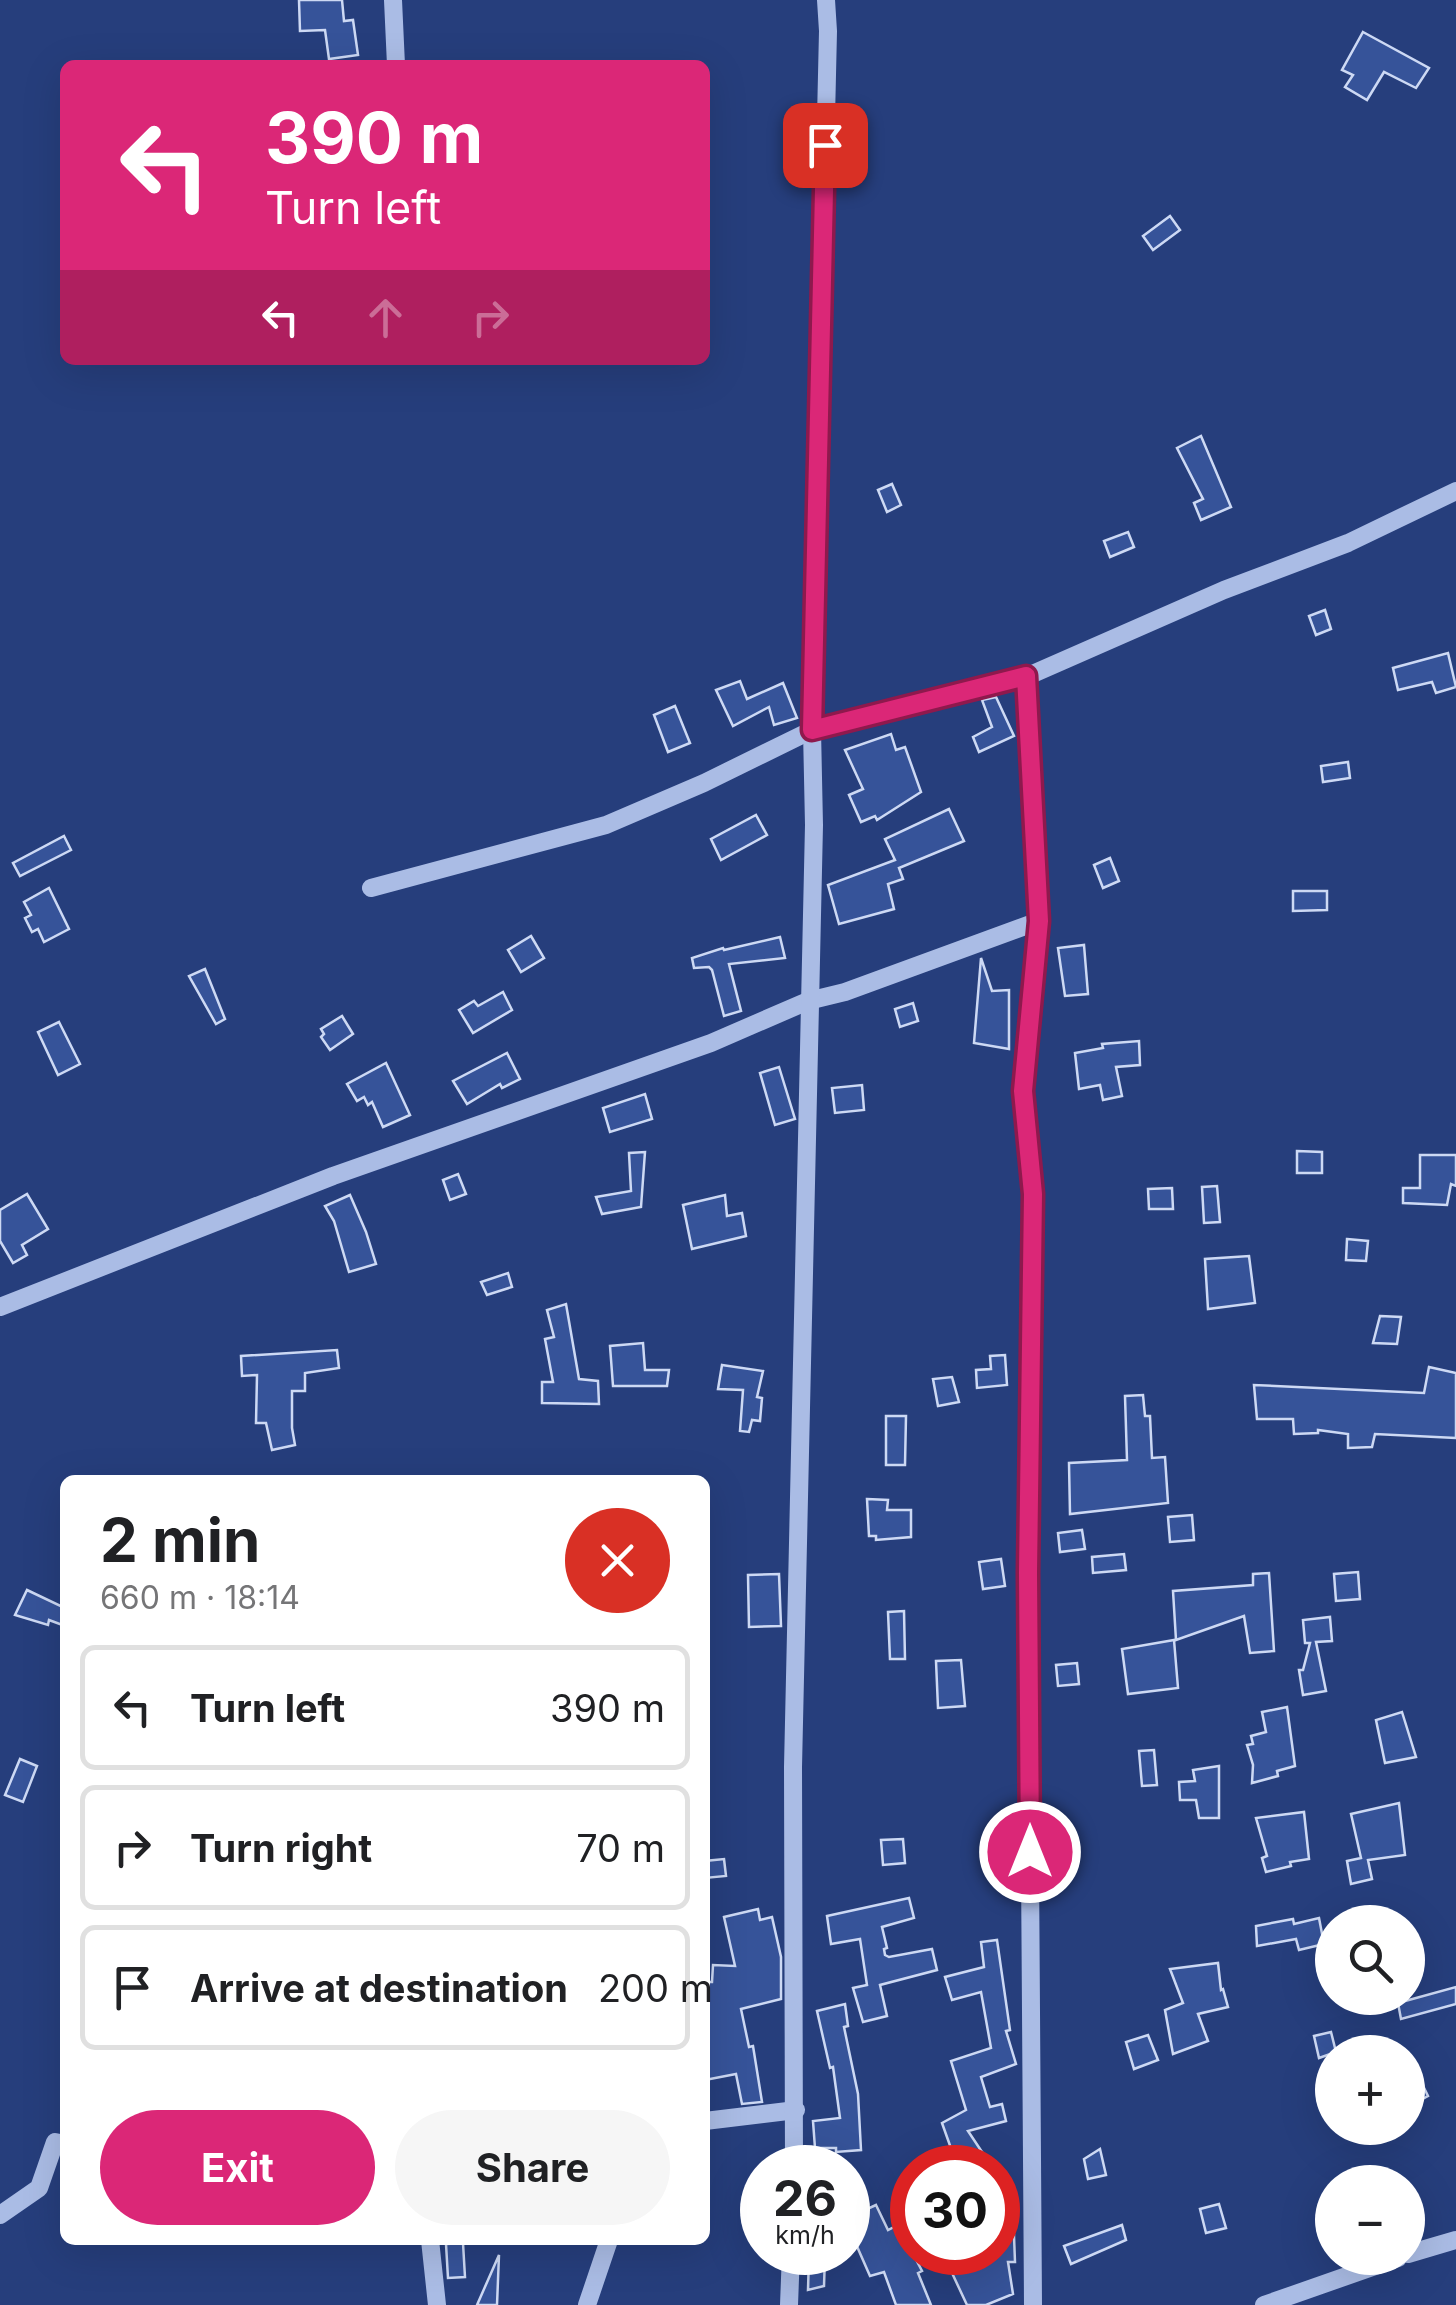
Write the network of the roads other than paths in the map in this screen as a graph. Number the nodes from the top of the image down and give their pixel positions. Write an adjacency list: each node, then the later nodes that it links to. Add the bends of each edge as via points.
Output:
1 (393, 0): 3 (street)
2 (826, 0): 6 (street)
3 (396, 60)
4 (1456, 491): 5 (street, via 1348,543)
5 (1026, 676): 6 (street); 8 (street)
6 (812, 730): 7 (street, via 606,824); 9 (street)
7 (371, 888)
8 (1039, 921): 9 (street); 25 (street, via 1023,1091 1033,1194)
9 (808, 1001): 10 (street); 11 (street, via 793,1767)
10 (0, 1307)
11 (796, 2110): 12 (street); 14 (street)
12 (710, 2119)
13 (60, 2143): 15 (street, via 38,2188)
14 (795, 2145)
15 (0, 2214)
16 (1456, 2240): 19 (street)
17 (431, 2245): 22 (street)
18 (607, 2245): 23 (street)
19 (1425, 2249)
20 (790, 2275): 24 (street)
21 (1350, 2275): 26 (street)
22 (437, 2305)
23 (587, 2305)
24 (789, 2305)
25 (1033, 2305)
26 (1264, 2305)

